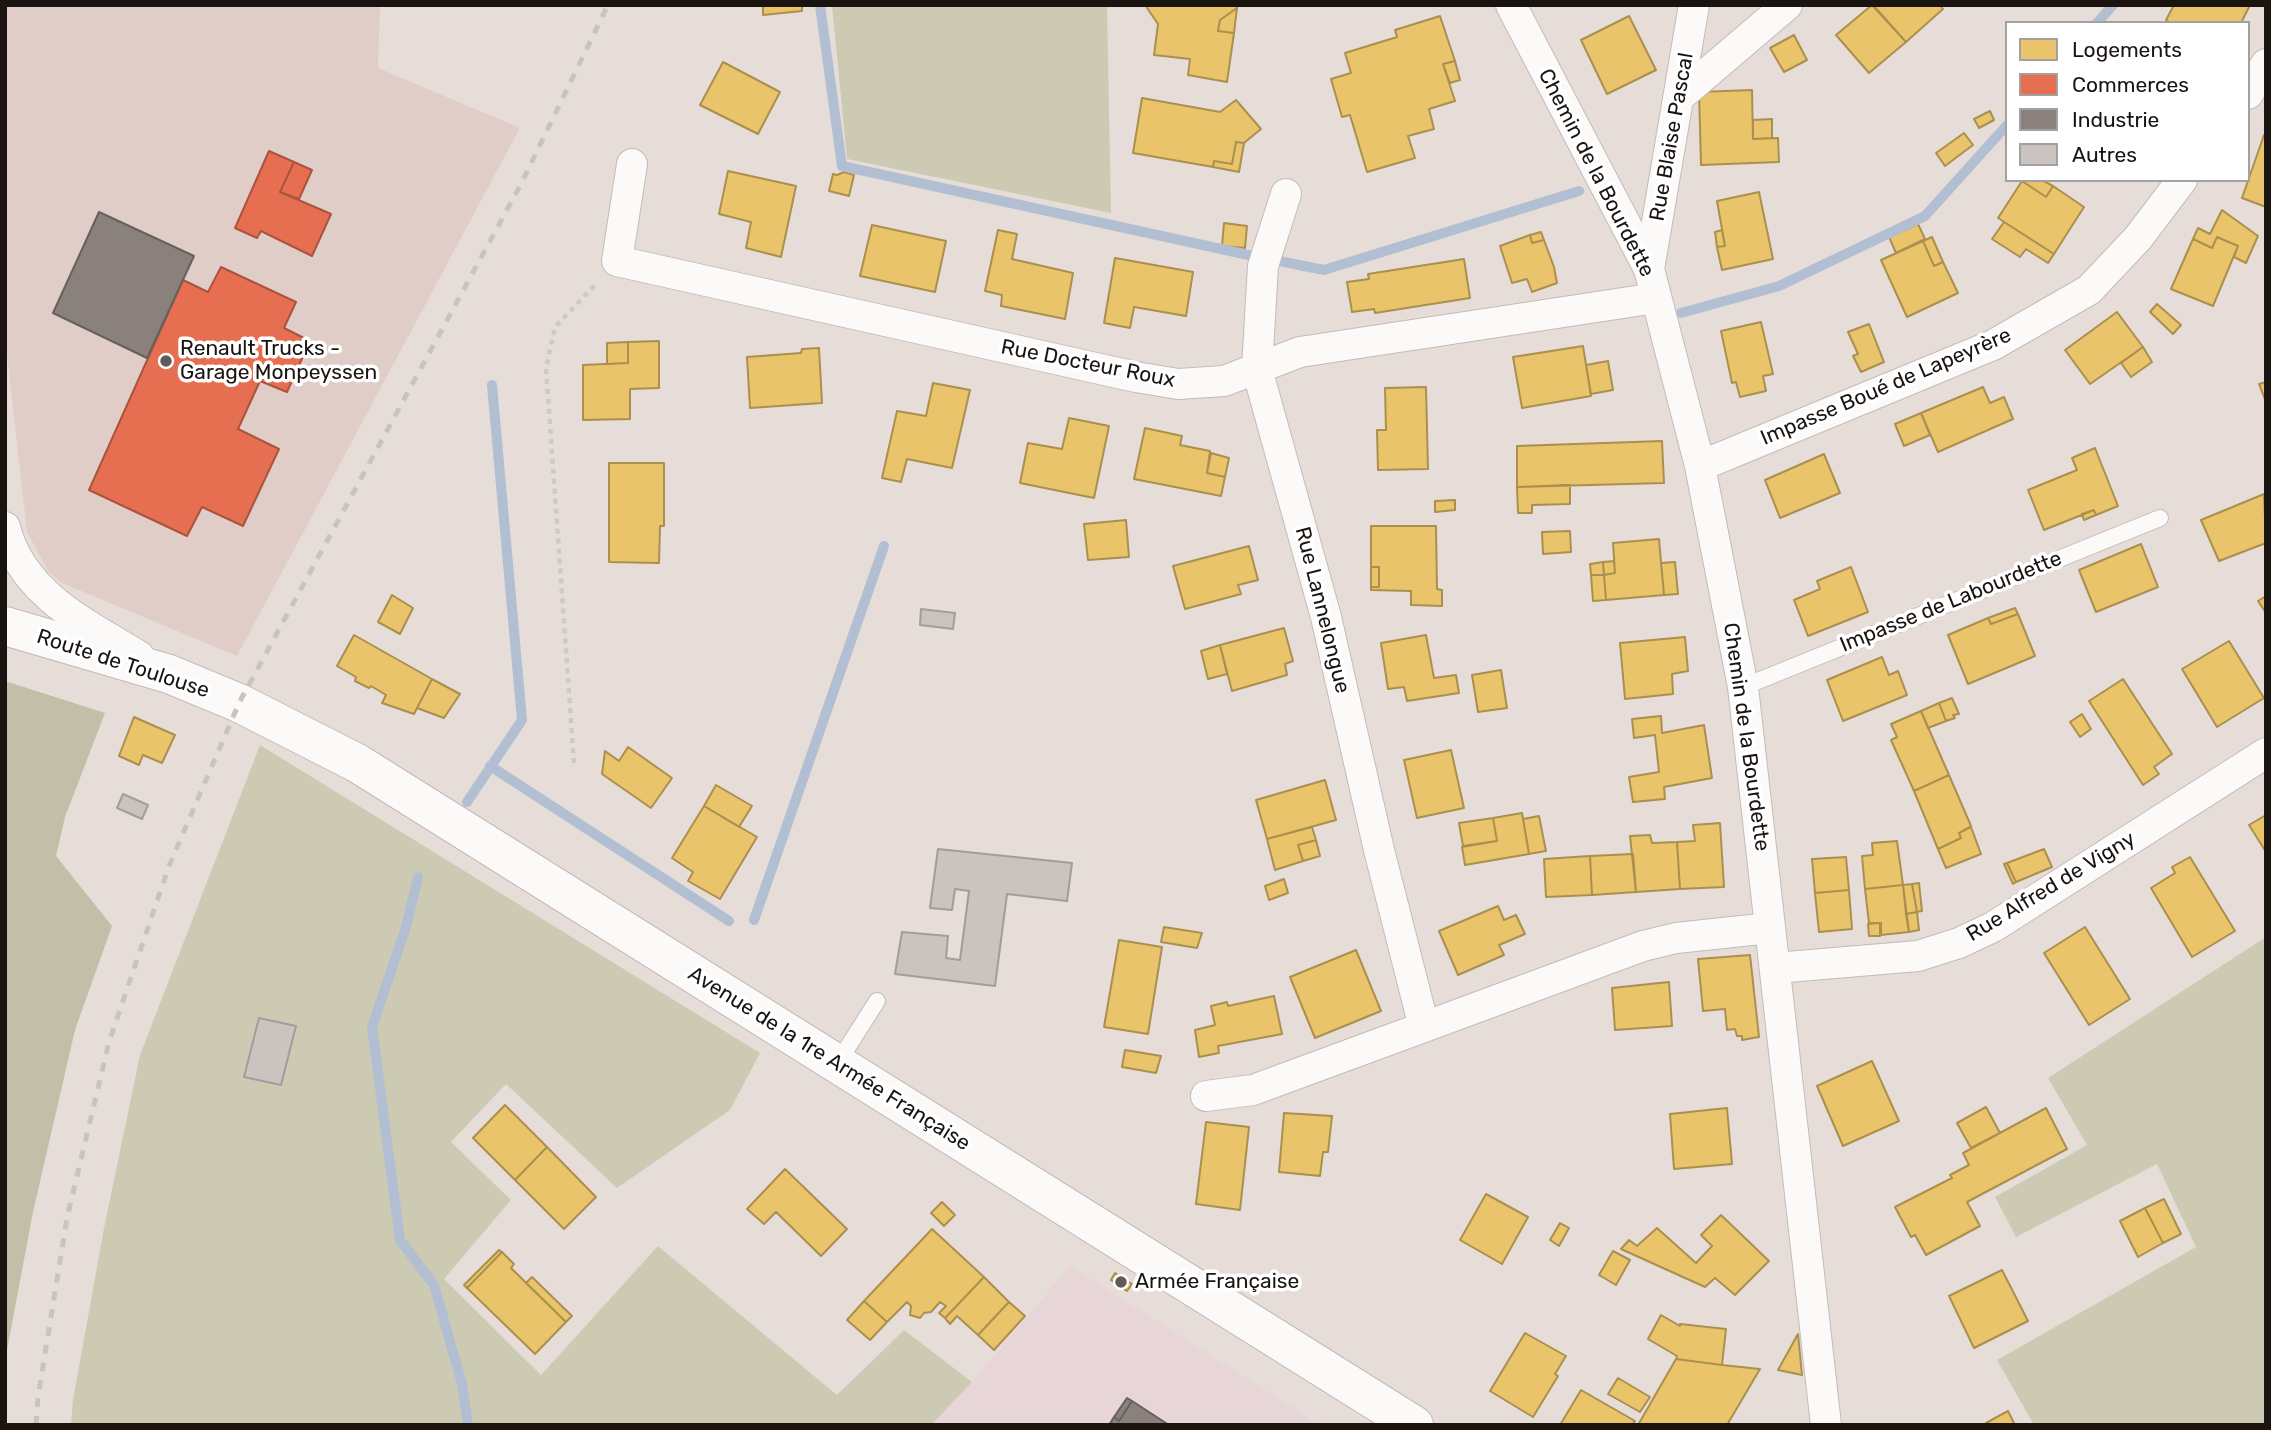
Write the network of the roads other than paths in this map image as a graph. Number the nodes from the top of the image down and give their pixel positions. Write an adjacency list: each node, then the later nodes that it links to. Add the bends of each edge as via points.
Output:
1 (1511, 5): 10 (street, Chemin de la Bourdette)
2 (1694, 5): 6 (street, Rue Blaise Pascal)
3 (1787, 5): 6 (street)
4 (2266, 64): 5 (street)
5 (2250, 91)
6 (1679, 97): 10 (street, Rue Blaise Pascal)
7 (632, 164): 12 (street, Rue Docteur Roux, via 617,261 1136,377 1178,384 1224,381)
8 (2180, 182): 13 (street, Impasse Boué de Lapeyrère, via 2090,290 1993,345)
9 (1286, 194): 12 (street, Rue Lannelongue, via 1263,266)
10 (1649, 269): 11 (street, Chemin de la Bourdette)
11 (1656, 298): 12 (street, Rue Docteur Roux, via 1300,352); 13 (street, Chemin de la Bourdette)
12 (1257, 369): 24 (street, Rue Lannelongue, via 1326,617)
13 (1700, 466): 18 (street, Chemin de la Bourdette)
14 (2160, 518): 18 (lane, Impasse de Labourdette)
15 (5, 527): 17 (street, via 24,569 44,594)
16 (5, 626): 17 (main road, Route de Toulouse)
17 (169, 674): 19 (main road, Route de Toulouse)
18 (1743, 687): 21 (street, Chemin de la Bourdette)
19 (239, 703): 25 (main road, Avenue de la 1re Armée Française, via 358,763)
20 (2266, 753): 22 (street, Rue Alfred de Vigny, via 1993,927 1959,943 1918,956)
21 (1770, 928): 22 (street, Chemin de la Bourdette); 24 (street, via 1643,946)
22 (1774, 968): 28 (street, Chemin de la Bourdette)
23 (877, 1001): 25 (lane)
24 (1424, 1027): 26 (street, via 1253,1090)
25 (837, 1064): 27 (main road, Avenue de la 1re Armée Française)
26 (1206, 1096)
27 (1414, 1425)
28 (1826, 1425)

